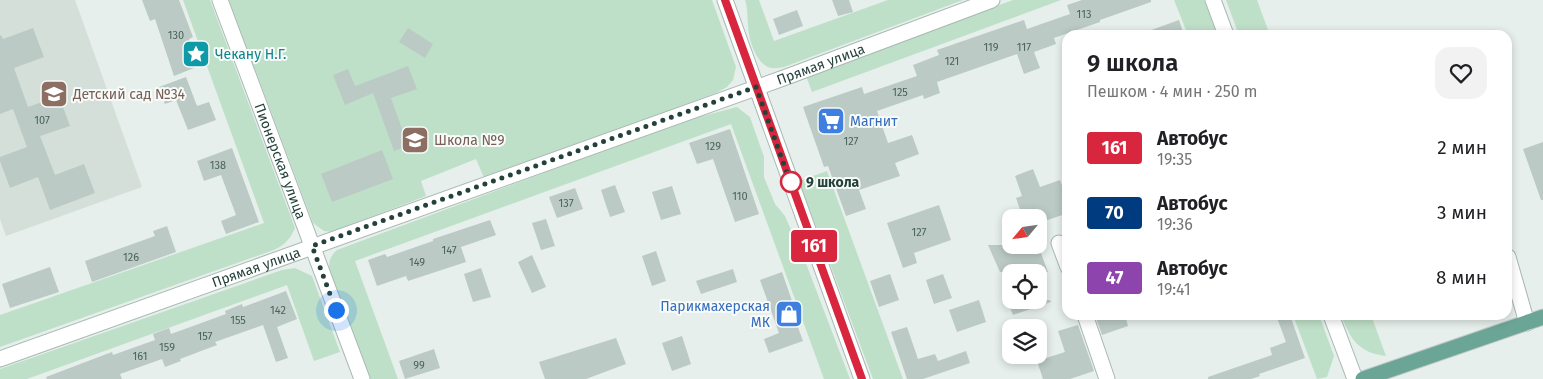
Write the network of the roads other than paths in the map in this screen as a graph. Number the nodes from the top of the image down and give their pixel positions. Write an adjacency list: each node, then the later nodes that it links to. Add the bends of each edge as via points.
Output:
1 (220, 0): 8 (street, Пионерская улица)
2 (725, 0): 6 (street)
3 (992, 0): 6 (street, Прямая улица)
4 (1213, 0): 5 (street)
5 (1224, 30)
6 (756, 87): 8 (street, Прямая улица); 17 (street)
7 (1059, 243): 9 (street)
8 (312, 246): 15 (street, Прямая улица); 16 (street, Пионерская улица)
9 (1062, 251)
10 (1512, 271): 14 (street)
11 (1543, 317): 14 (main road)
12 (1087, 320): 18 (street)
13 (1333, 320): 19 (street)
14 (1527, 323): 20 (main road)
15 (0, 359)
16 (362, 379)
17 (862, 379)
18 (1107, 379)
19 (1354, 379)
20 (1362, 379)

